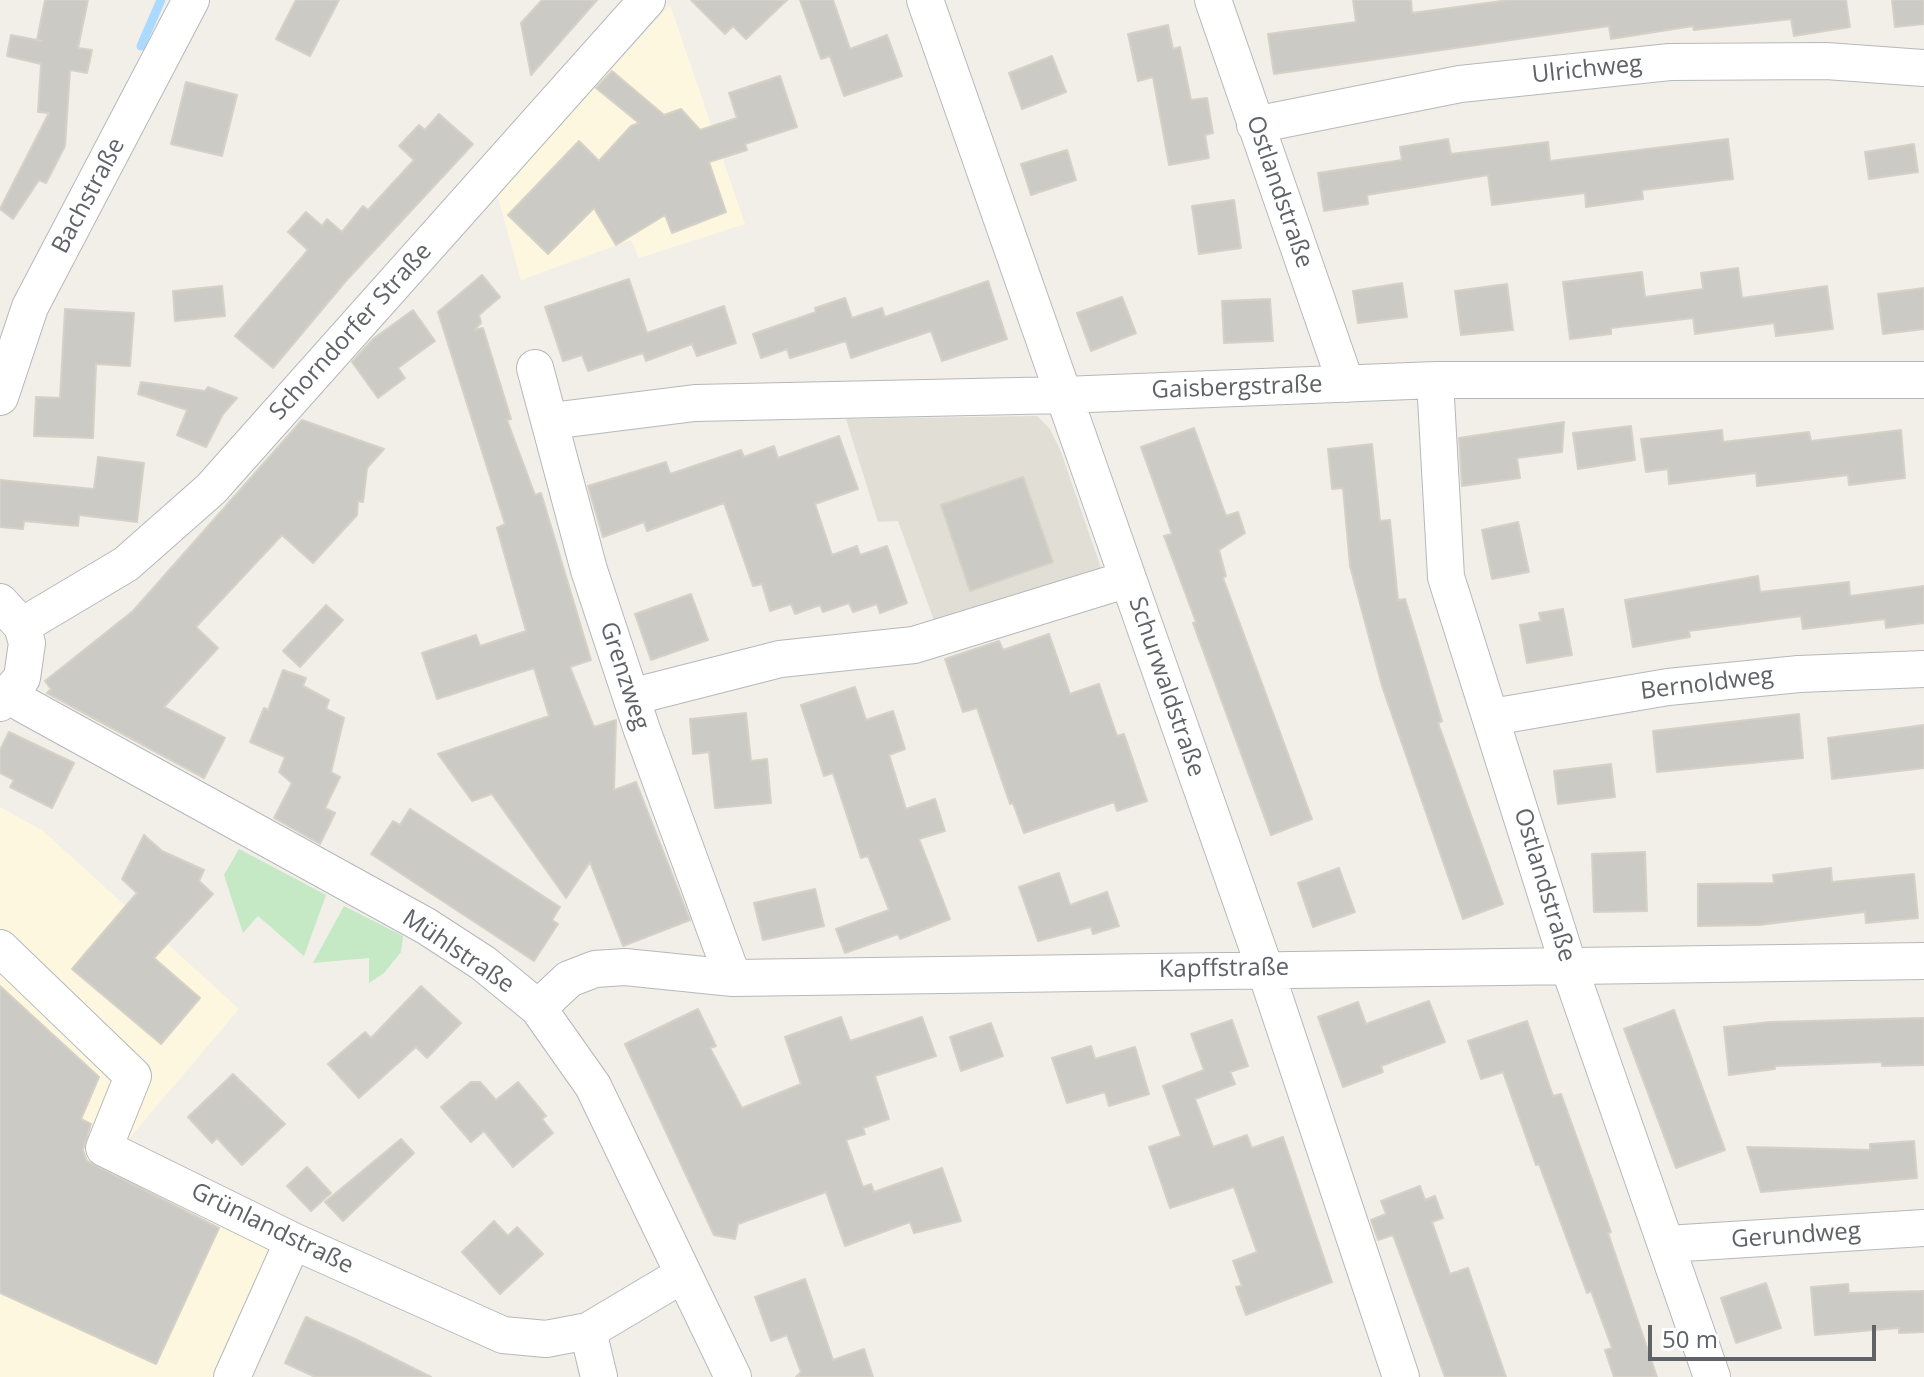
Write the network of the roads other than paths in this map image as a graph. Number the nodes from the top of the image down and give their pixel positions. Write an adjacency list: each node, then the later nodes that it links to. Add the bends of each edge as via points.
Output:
1 (191, 0): 12 (street, Bachstraße, via 30,307)
2 (647, 0): 15 (street, Schorndorfer Straße, via 211,489 126,564)
3 (925, 0): 11 (street, Schurwaldstraße)
4 (1213, 0): 6 (street, Ostlandstraße)
5 (1924, 68): 6 (street, Ulrichweg, via 1826,61 1670,62 1460,84)
6 (1255, 125): 10 (street, Ostlandstraße)
7 (535, 368): 13 (street, Grenzweg)
8 (1435, 380): 9 (street, Gaisbergstraße); 10 (street, Gaisbergstraße); 19 (street, Ostlandstraße, via 1446,577)
9 (1924, 380)
10 (1346, 384): 11 (street, Gaisbergstraße)
11 (1064, 395): 13 (street, Gaisbergstraße, via 695,403); 14 (street, Schurwaldstraße)
12 (0, 397)
13 (551, 421): 17 (street, Grenzweg, via 589,570)
14 (1128, 579): 17 (street, via 914,645 780,659); 23 (street, Schurwaldstraße)
15 (11, 614): 18 (street, via 27,643 27,661 22,678)
16 (1924, 669): 19 (street, Bernoldweg, via 1668,687)
17 (631, 697): 24 (street, Grenzweg)
18 (6, 698): 25 (street, Mühlstraße, via 426,926)
19 (1492, 717): 22 (street, Ostlandstraße)
20 (0, 948): 27 (street, Grünlandstraße, via 133,1076 104,1148)
21 (1924, 961): 22 (street, Kapffstraße)
22 (1568, 964): 23 (street, Kapffstraße); 28 (street, Ostlandstraße)
23 (1265, 969): 24 (street, Kapffstraße); 34 (street, Schurwaldstraße)
24 (733, 978): 25 (street, Kapffstraße, via 595,969 569,979)
25 (538, 1008): 29 (street, Mühlstraße, via 593,1086)
26 (1924, 1228): 28 (street, Gerundweg)
27 (293, 1241): 30 (street, Grünlandstraße, via 503,1335 546,1339); 31 (street)
28 (1667, 1244): 35 (street, Ostlandstraße)
29 (682, 1275): 30 (street, Grünlandstraße); 33 (street, Mühlstraße)
30 (588, 1331): 32 (street)
31 (232, 1377)
32 (599, 1377)
33 (733, 1377)
34 (1401, 1377)
35 (1712, 1377)

